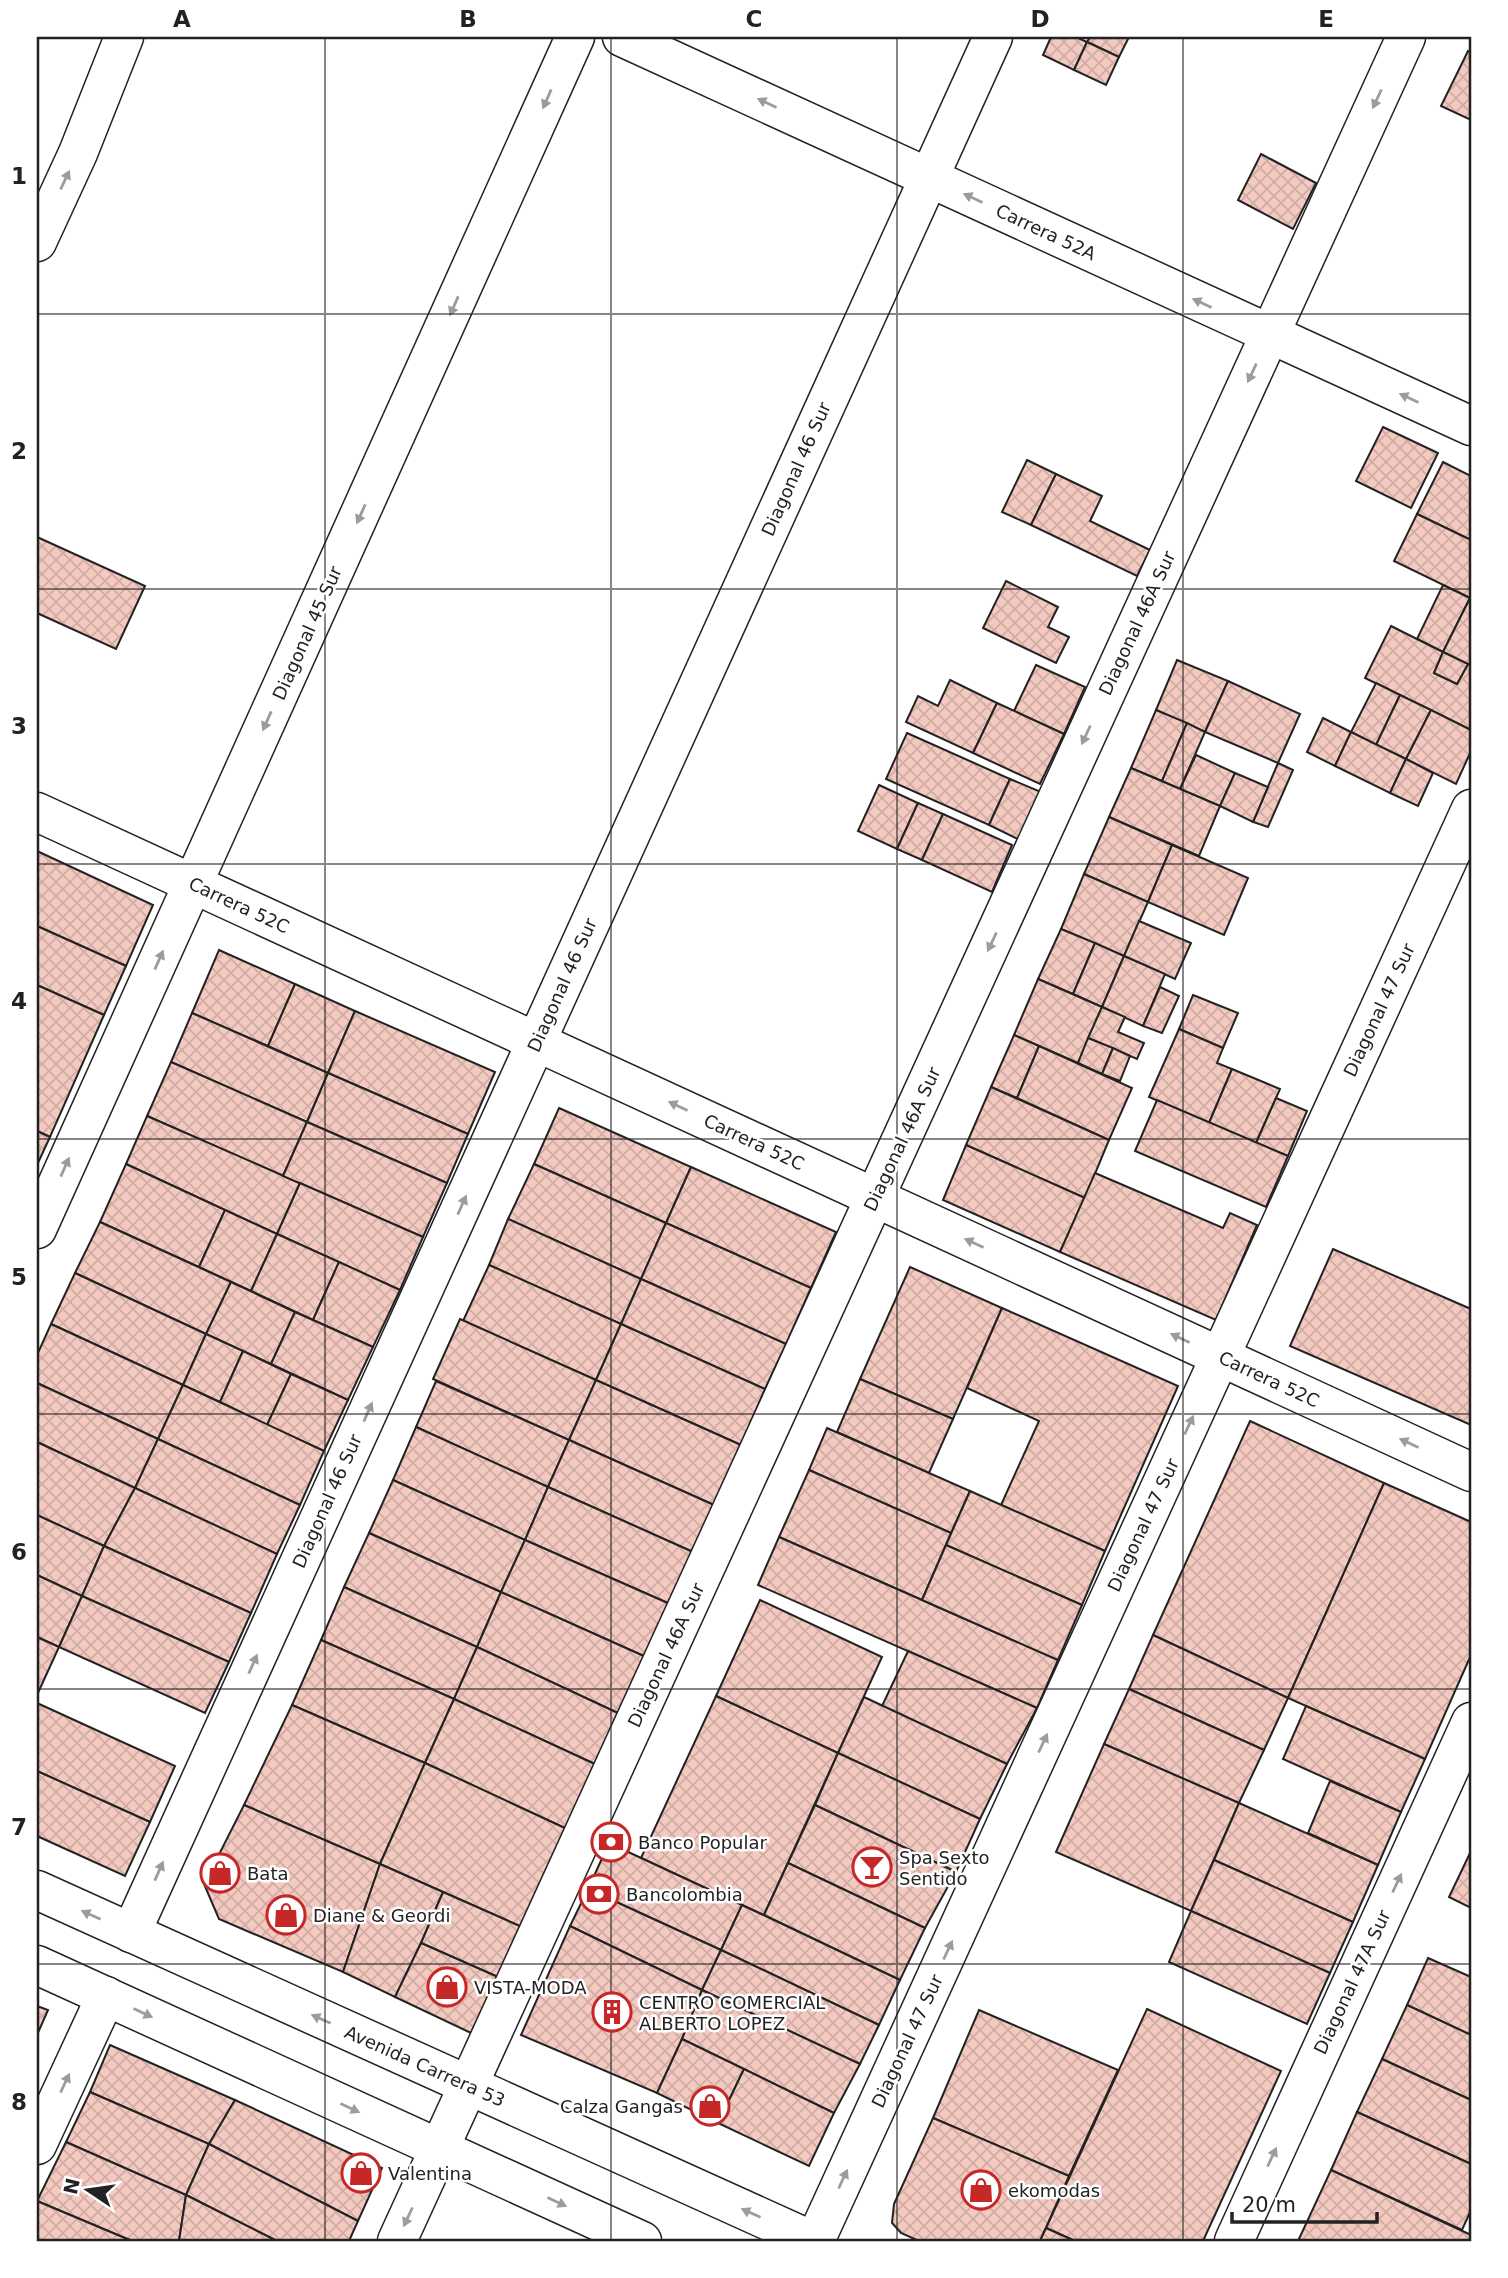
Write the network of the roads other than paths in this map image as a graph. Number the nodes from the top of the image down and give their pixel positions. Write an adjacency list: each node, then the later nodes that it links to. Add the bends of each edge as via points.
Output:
1 (124, 37): 7 (main road, one-way to 1)
2 (575, 37): 12 (main road, Diagonal 45 Sur, one-way to 12)
3 (621, 37): 6 (main road, Carrera 52A, one-way to 3)
4 (993, 37): 6 (main road, Diagonal 46 Sur)
5 (1406, 37): 8 (main road, Diagonal 46A Sur, one-way to 8)
6 (929, 178): 8 (main road, Carrera 52A, one-way to 6); 13 (main road, Diagonal 46 Sur)
7 (37, 242)
8 (1270, 334): 9 (main road, Carrera 52A, one-way to 8); 14 (main road, Diagonal 46A Sur, one-way to 14)
9 (1471, 426)
10 (1471, 809): 16 (main road, Diagonal 47 Sur)
11 (37, 812): 12 (main road, Carrera 52C)
12 (194, 884): 13 (main road, Carrera 52C); 15 (main road, Diagonal 45 Sur, one-way to 12)
13 (536, 1041): 14 (main road, Carrera 52C, one-way to 13); 20 (main road, Diagonal 46 Sur, one-way to 13)
14 (875, 1197): 16 (main road, Carrera 52C, one-way to 14); 23 (main road, Diagonal 46A Sur)
15 (37, 1230)
16 (1220, 1356): 17 (main road, Carrera 52C, one-way to 16); 28 (main road, Diagonal 47 Sur, one-way to 16)
17 (1471, 1472)
18 (1471, 1722): 29 (main road, Diagonal 47A Sur, one-way to 18)
19 (37, 1890): 20 (main road, Avenida Carrera 53, one-way to 19)
20 (131, 1933): 23 (main road, Avenida Carrera 53, one-way to 20)
21 (37, 1965): 22 (main road)
22 (106, 1996): 24 (main road, one-way to 22); 25 (main road, one-way to 25)
23 (468, 2086): 25 (main road, Diagonal 46A Sur); 28 (main road, Avenida Carrera 53, one-way to 23)
24 (37, 2145)
25 (439, 2148): 26 (main road, Diagonal 46A Sur, one-way to 26); 27 (main road, one-way to 27)
26 (397, 2241)
27 (642, 2241)
28 (814, 2241)
29 (1234, 2241)

